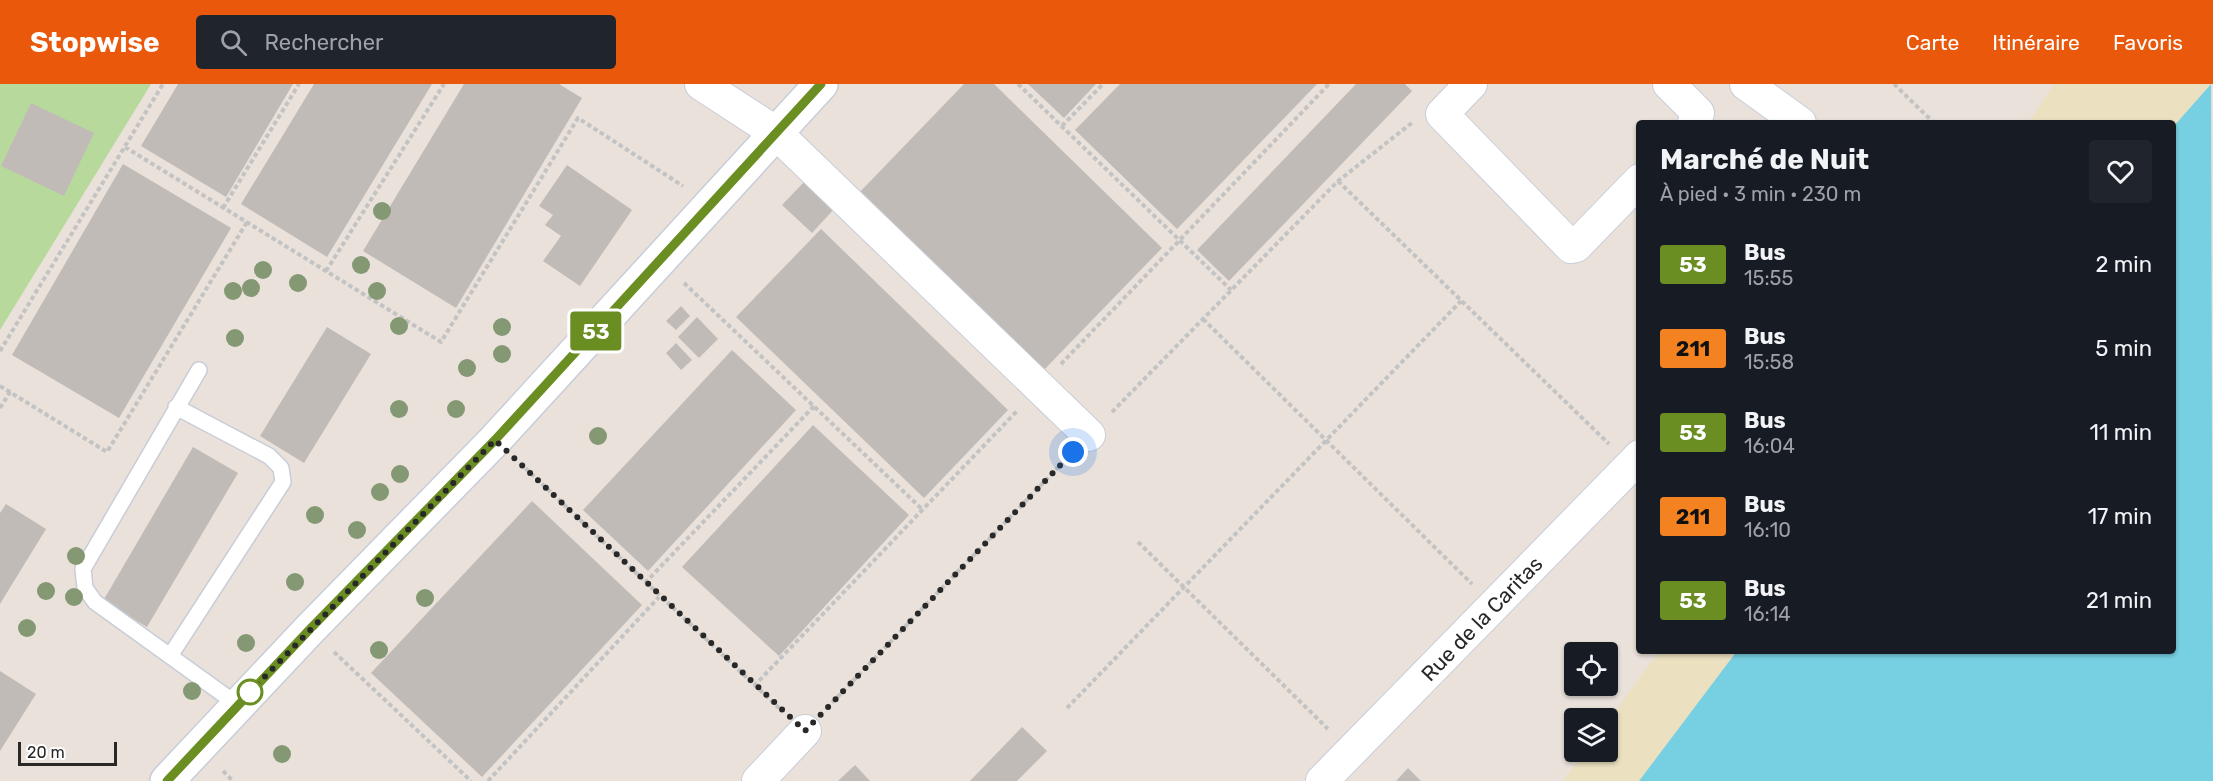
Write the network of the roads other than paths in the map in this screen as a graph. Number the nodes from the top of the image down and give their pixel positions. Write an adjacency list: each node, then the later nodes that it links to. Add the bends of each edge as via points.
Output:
1 (701, 84): 8 (street)
2 (821, 84): 8 (main road)
3 (1471, 84): 9 (street, via 1442,114 1571,247)
4 (1669, 84): 6 (street, via 1698,113)
5 (1746, 84): 7 (street)
6 (1695, 120)
7 (1796, 120)
8 (775, 132): 12 (street); 15 (main road, via 661,262 495,440)
9 (1636, 184)
10 (199, 370): 11 (lane)
11 (176, 407): 14 (lane, via 83,569 85,588 95,602); 14 (lane, via 269,456 281,468 283,482)
12 (1089, 435)
13 (1635, 460): 19 (street, Rue de la Caritas)
14 (170, 656): 15 (lane)
15 (238, 705): 17 (main road)
16 (805, 731): 18 (street)
17 (167, 781)
18 (758, 781)
19 (1322, 781)

